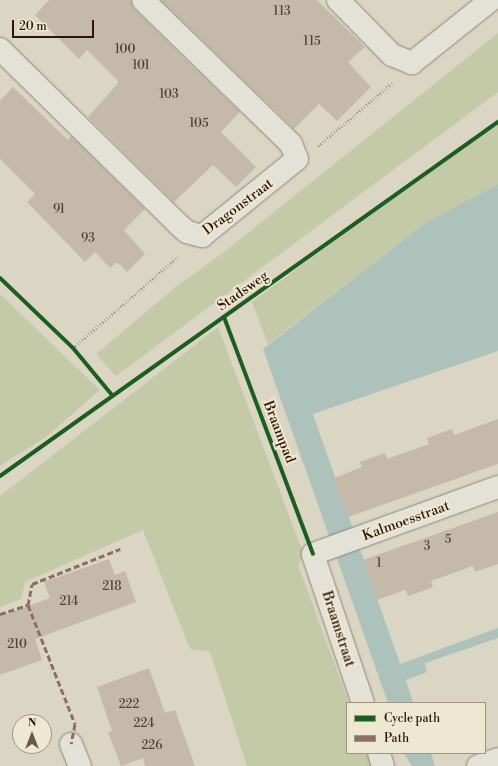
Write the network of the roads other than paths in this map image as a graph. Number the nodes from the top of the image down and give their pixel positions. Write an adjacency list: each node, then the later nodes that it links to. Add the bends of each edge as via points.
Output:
1 (143, 0): 4 (street, Dragonstraat, via 291,144 297,159 202,236 187,232 178,224)
2 (338, 0): 3 (street, via 392,55 412,63)
3 (491, 0)
4 (0, 49)
5 (498, 487): 6 (street, Kalmoesstraat)
6 (323, 551): 7 (street, Braamstraat)
7 (363, 702)
8 (71, 744): 11 (street)
9 (379, 754): 12 (street)
10 (498, 759): 13 (street)
11 (80, 766)
12 (384, 766)
13 (478, 766)

